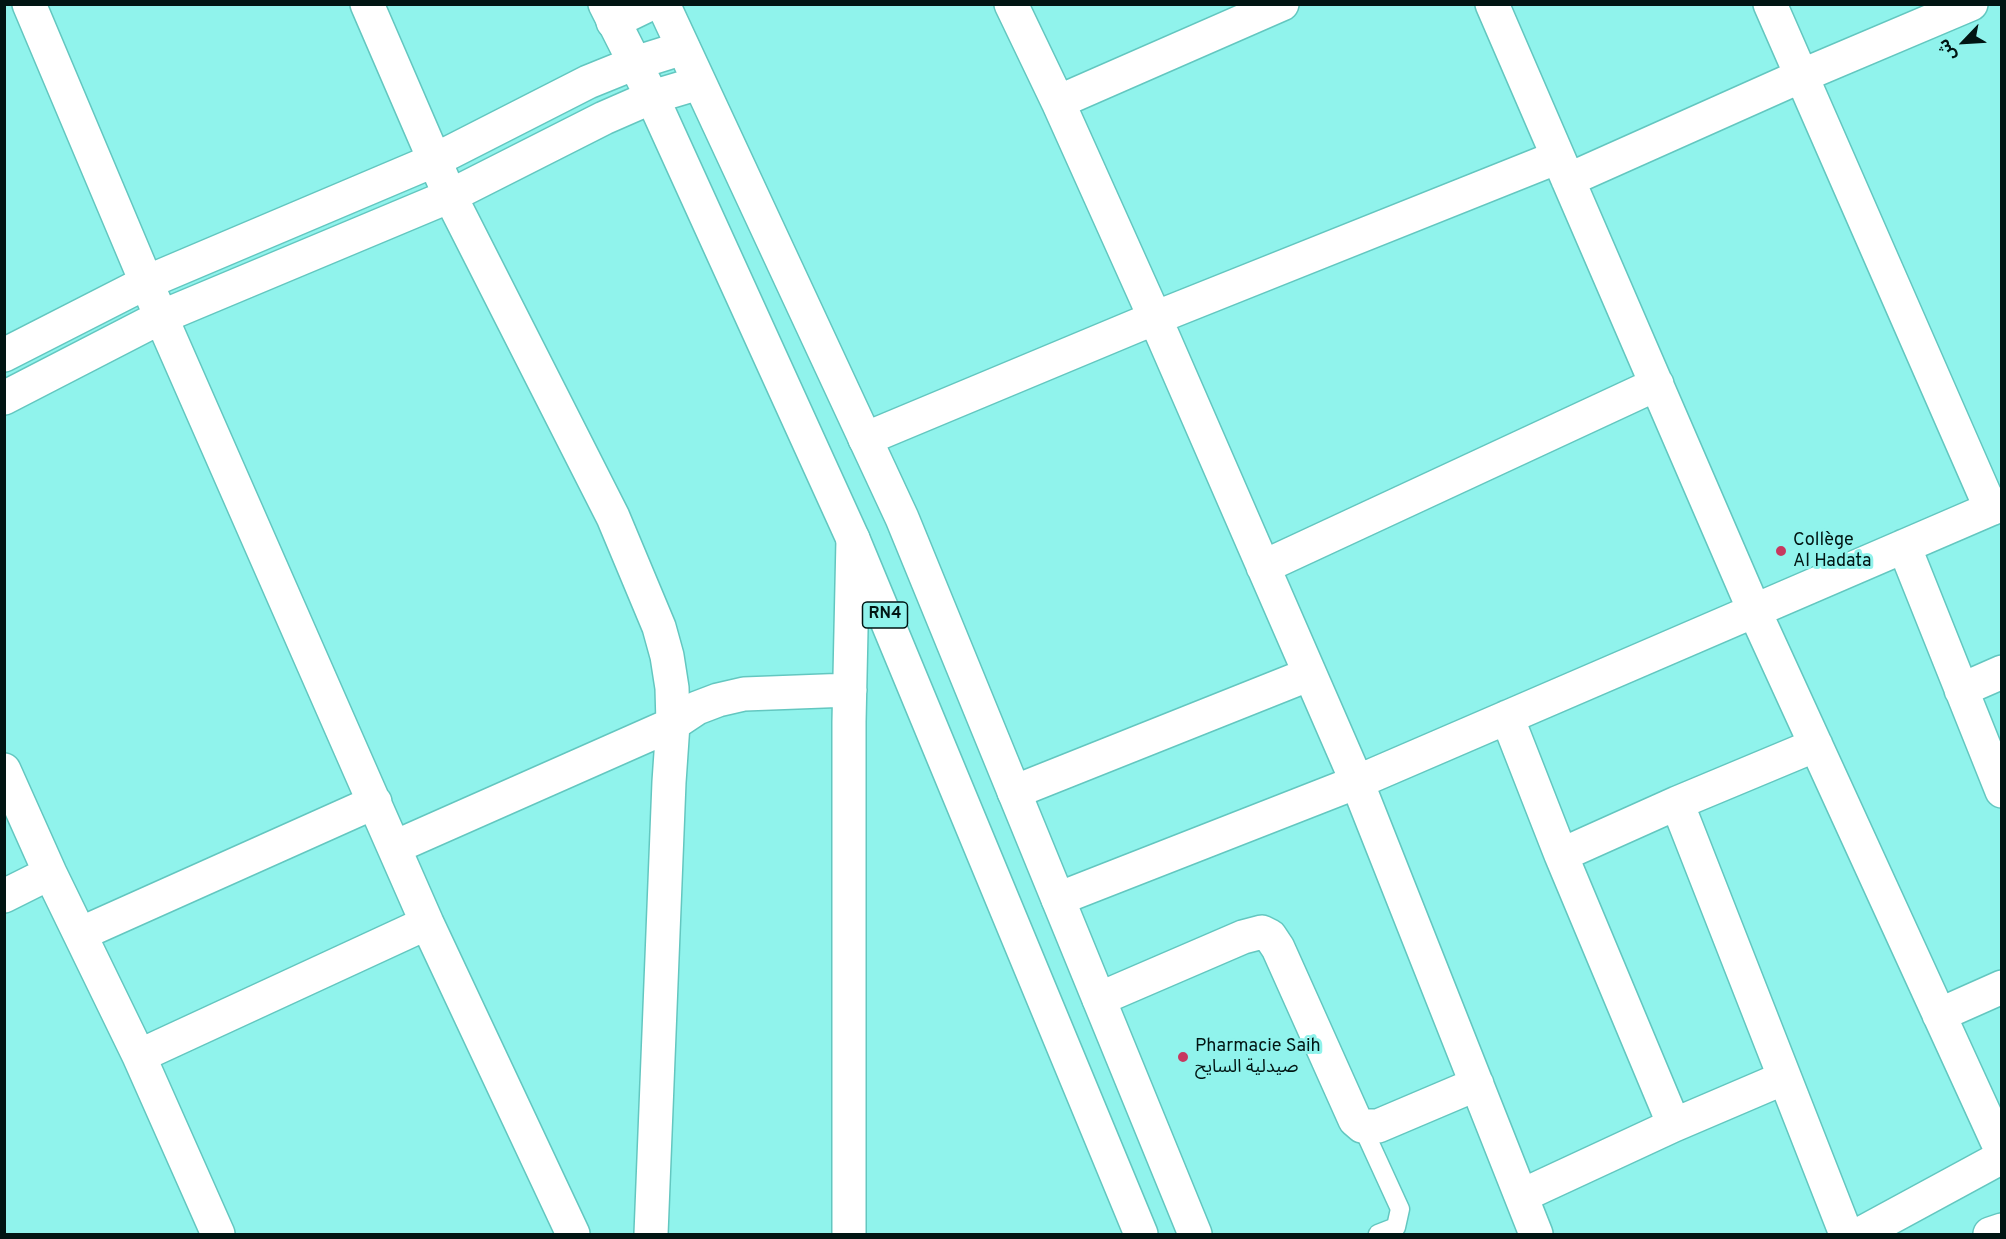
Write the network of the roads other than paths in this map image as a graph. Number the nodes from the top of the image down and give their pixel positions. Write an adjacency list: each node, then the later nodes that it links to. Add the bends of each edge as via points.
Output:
1 (29, 4): 20 (street)
2 (367, 4): 17 (street)
3 (650, 4): 10 (street)
4 (663, 4): 11 (street, RN4)
5 (1011, 4): 16 (street)
6 (1282, 4): 16 (street)
7 (1492, 4): 18 (street)
8 (1770, 4): 13 (street)
9 (1971, 4): 13 (street)
10 (609, 13): 12 (street, RN4)
11 (683, 48): 12 (street); 14 (street, RN4)
12 (635, 63): 15 (street, RN4); 17 (street, via 588,82)
13 (1801, 76): 18 (street); 27 (street)
14 (699, 83): 15 (street); 26 (street, RN4)
15 (652, 97): 19 (street); 28 (street, RN4)
16 (1058, 102): 22 (street)
17 (435, 160): 19 (street); 20 (street)
18 (1564, 168): 22 (street); 24 (street)
19 (450, 196): 21 (street); 37 (street, via 613,517 659,627 672,688)
20 (147, 282): 21 (street); 23 (street)
21 (161, 317): 25 (street); 43 (street)
22 (1155, 318): 26 (street); 30 (street)
23 (4, 355)
24 (1657, 384): 30 (street); 31 (street)
25 (4, 398)
26 (865, 439): 42 (street, RN4, via 902,518)
27 (1996, 507): 29 (street)
28 (853, 539): 34 (street); 67 (street, RN4)
29 (1904, 546): 31 (street); 35 (street)
30 (1263, 567): 33 (street)
31 (1754, 610): 36 (street); 38 (street)
32 (2001, 672): 35 (street)
33 (1310, 674): 40 (street); 42 (street)
34 (850, 690): 37 (street, via 744,694 718,699); 66 (street)
35 (1962, 690): 41 (street)
36 (1507, 717): 40 (street); 46 (street)
37 (673, 724): 45 (street); 65 (street)
38 (1816, 745): 44 (street); 54 (street)
39 (4, 770): 47 (street)
40 (1357, 782): 49 (street); 57 (street)
41 (2001, 791)
42 (1014, 792): 49 (street, RN4)
43 (375, 802): 45 (street); 51 (street)
44 (1677, 803): 46 (street); 56 (street)
45 (395, 847): 50 (street)
46 (1561, 855): 58 (street)
47 (50, 873): 48 (street); 51 (street)
48 (4, 896)
49 (1058, 899): 53 (street, RN4)
50 (428, 923): 55 (street); 64 (street)
51 (80, 934): 55 (street)
52 (2001, 987): 54 (street)
53 (1099, 999): 59 (street, via 1262,932 1278,948 1355,1120); 68 (street, RN4)
54 (1939, 1016): 60 (street)
55 (139, 1056): 63 (street)
56 (1784, 1078): 58 (street); 71 (street)
57 (1477, 1084): 59 (street, via 1378,1126); 61 (street)
58 (1674, 1125): 61 (street)
59 (1362, 1126): 69 (lane, via 1400,1209 1396,1227)
60 (2001, 1155): 72 (street)
61 (1521, 1196): 70 (street)
62 (2001, 1230): 73 (street)
63 (218, 1234)
64 (573, 1234)
65 (651, 1234)
66 (849, 1234)
67 (1141, 1234)
68 (1195, 1234)
69 (1378, 1234)
70 (1536, 1234)
71 (1846, 1234)
72 (1860, 1234)
73 (1990, 1234)

